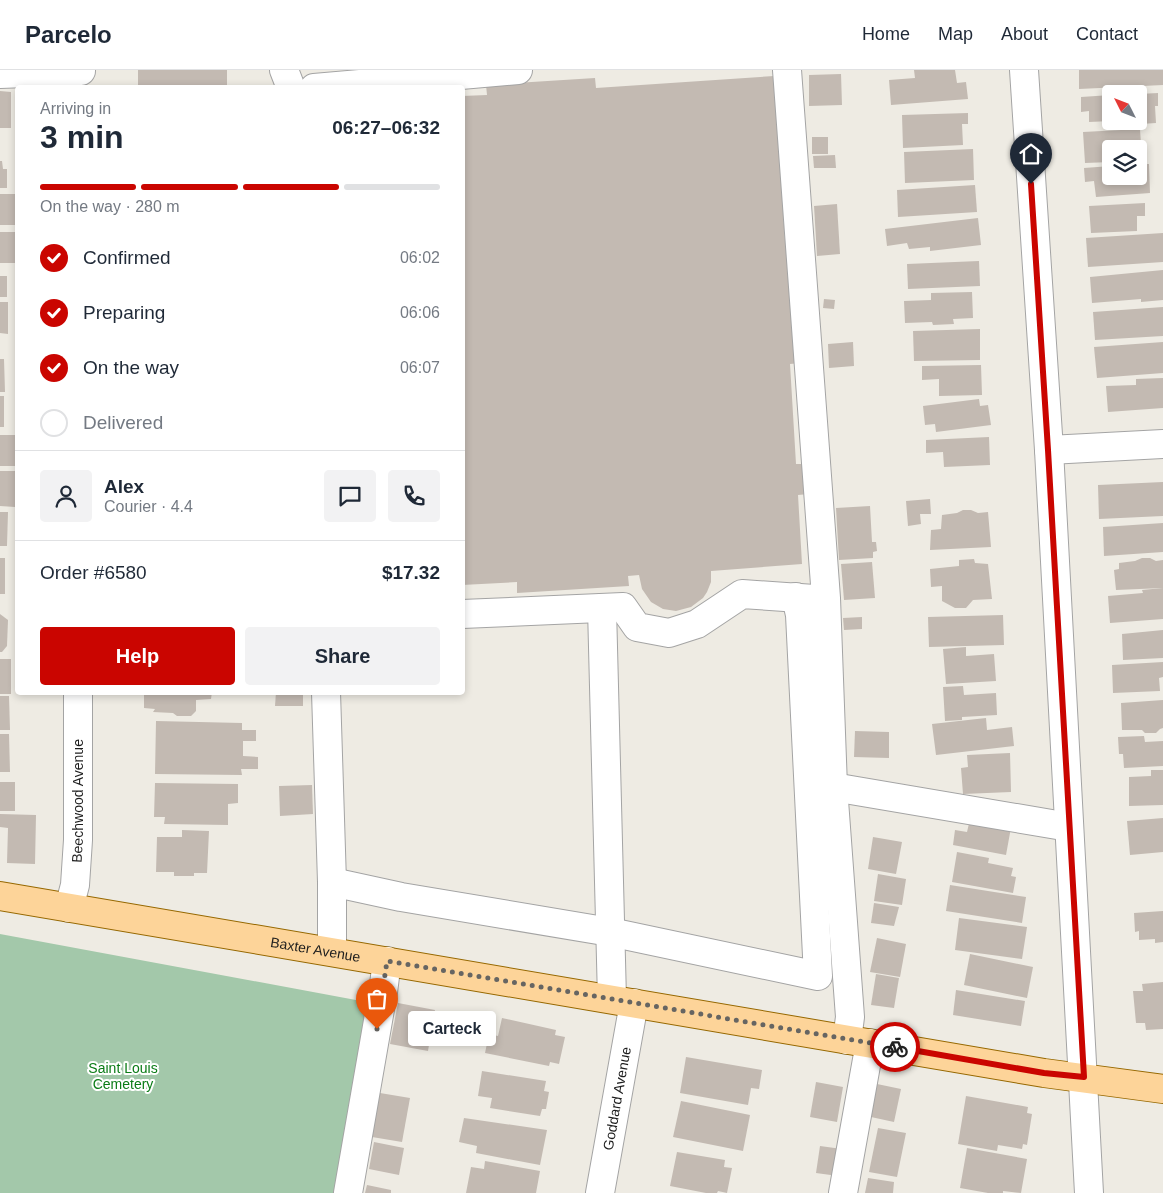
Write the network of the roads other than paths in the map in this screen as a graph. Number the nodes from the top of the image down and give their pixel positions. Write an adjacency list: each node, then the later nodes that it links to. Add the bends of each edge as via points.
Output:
1 (284, 70): 7 (street)
2 (518, 70): 8 (street)
3 (788, 70): 12 (street)
4 (1024, 70): 10 (street)
5 (0, 74): 6 (street)
6 (81, 76)
7 (289, 85)
8 (348, 85)
9 (1163, 444): 10 (street)
10 (1048, 450): 18 (street)
11 (796, 597): 12 (street); 13 (street, via 742,594 697,624 669,633 637,626 623,606); 22 (street, via 800,615 818,976)
12 (826, 598): 17 (street)
13 (602, 608): 14 (street); 22 (street, Goddard Avenue)
14 (465, 614)
15 (78, 695): 21 (street, Beechwood Avenue, via 78,840 75,885)
16 (326, 695): 19 (street)
17 (833, 787): 18 (street); 26 (street, via 850,1017)
18 (1069, 827): 27 (street)
19 (332, 882): 22 (street, via 401,897); 23 (street)
20 (0, 896): 21 (main road, Baxter Avenue)
21 (69, 908): 23 (main road, Baxter Avenue)
22 (610, 932): 25 (street, Goddard Avenue)
23 (332, 951): 24 (main road, Baxter Avenue)
24 (387, 961): 25 (main road, Baxter Avenue); 29 (street)
25 (623, 1001): 26 (main road, Baxter Avenue); 30 (street, Goddard Avenue)
26 (858, 1041): 27 (main road, Baxter Avenue); 31 (street)
27 (1084, 1077): 28 (main road, Baxter Avenue); 32 (street)
28 (1163, 1089)
29 (348, 1193)
30 (600, 1193)
31 (843, 1193)
32 (1089, 1193)

